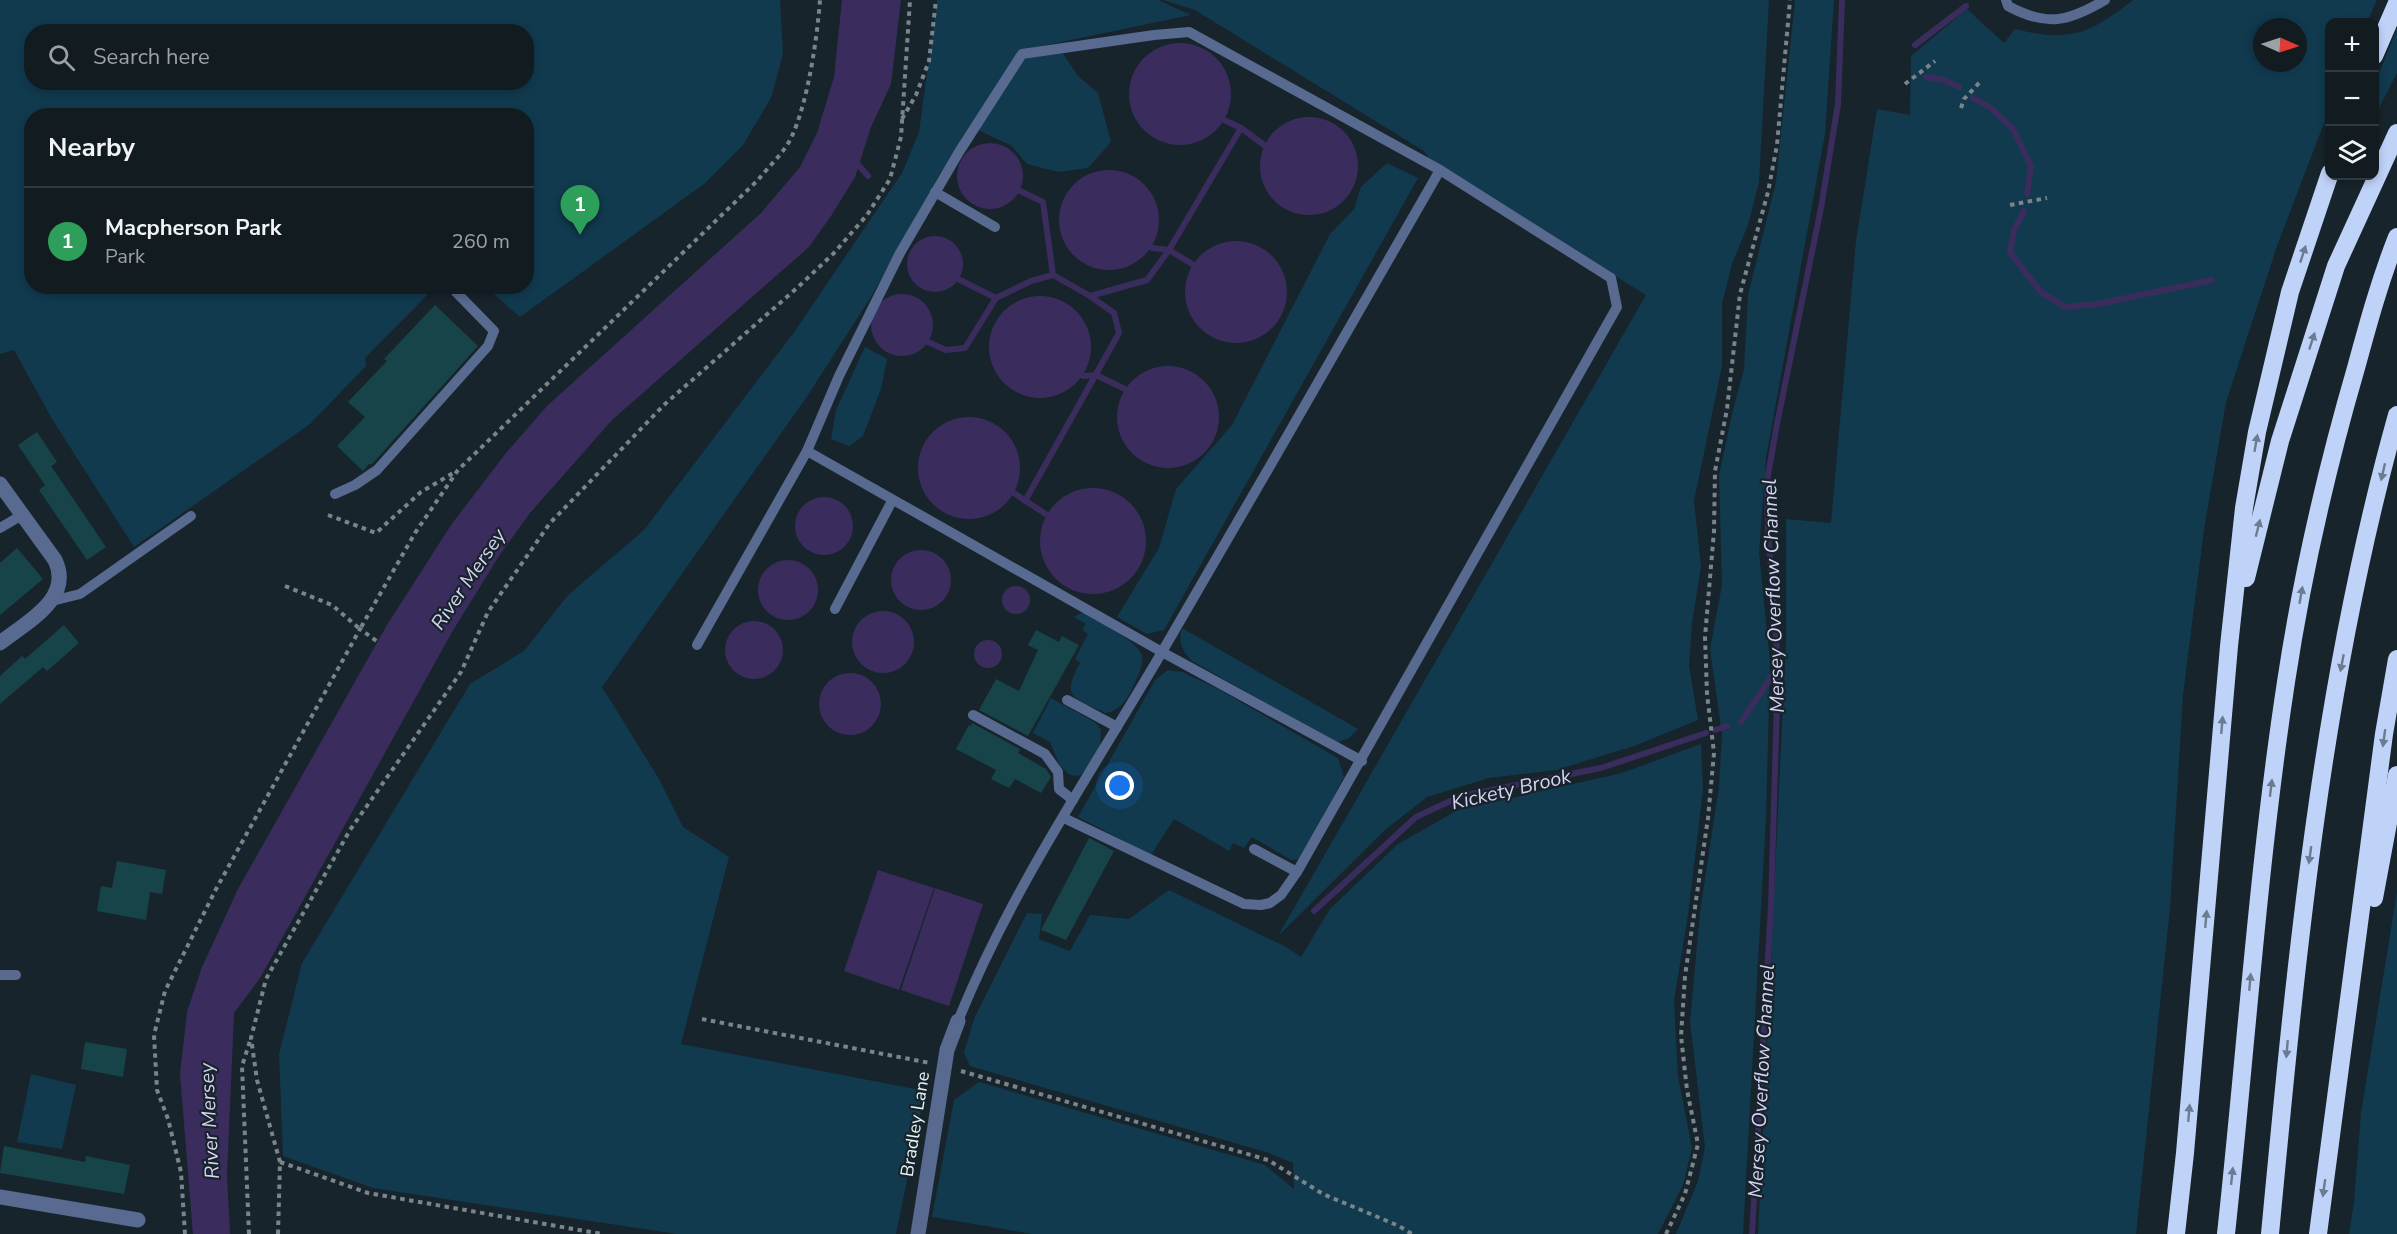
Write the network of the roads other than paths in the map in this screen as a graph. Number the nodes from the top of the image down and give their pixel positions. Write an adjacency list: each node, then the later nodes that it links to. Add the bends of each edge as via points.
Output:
1 (2006, 0): 2 (lane, via 2008,6 2040,20 2064,20)
2 (2105, 0)
3 (2397, 3): 4 (highway)
4 (2379, 44)
5 (2397, 133): 24 (highway, one-way to 5, via 2280,441 2332,277)
6 (1440, 170): 8 (lane, via 1189,32 1022,54); 25 (lane); 30 (lane, via 1611,278 1617,307)
7 (2327, 180): 24 (highway, one-way to 7, via 2244,508 2258,432 2290,292)
8 (935, 192): 9 (lane); 13 (lane, via 839,376)
9 (995, 227)
10 (2397, 237): 44 (highway, one-way to 10, via 2256,926 2286,679 2338,430)
11 (458, 294): 15 (lane, via 494,331 488,346 377,470)
12 (2397, 415): 45 (highway, one-way to 45, via 2357,581 2334,702 2289,1030)
13 (807, 451): 16 (lane); 23 (lane)
14 (0, 484): 17 (street)
15 (335, 494)
16 (892, 501): 21 (lane); 25 (lane)
17 (22, 514): 19 (lane); 20 (street, via 59,569 58,588)
18 (191, 516): 20 (lane, via 80,594)
19 (0, 528)
20 (52, 601): 22 (street)
21 (835, 609)
22 (0, 643)
23 (697, 645)
24 (2229, 646): 43 (highway, one-way to 24)
25 (1162, 652): 29 (lane); 30 (lane)
26 (2397, 659): 39 (highway, one-way to 39)
27 (1067, 700): 29 (lane)
28 (973, 716): 32 (lane, via 1045,754 1058,772 1059,789)
29 (1117, 728): 32 (lane)
30 (1362, 761): 35 (lane)
31 (2397, 775): 39 (highway)
32 (1073, 800): 33 (lane)
33 (1064, 818): 35 (lane, via 1244,904 1270,903); 38 (lane, via 1004,919)
34 (1254, 849): 35 (lane)
35 (1298, 872)
36 (0, 975): 37 (lane)
37 (16, 975)
38 (958, 1021): 42 (street, Bradley Lane, via 947,1050)
39 (2331, 1142): 46 (highway, one-way to 46)
40 (0, 1197): 41 (street)
41 (138, 1220)
42 (918, 1234)
43 (2176, 1234)
44 (2226, 1234)
45 (2270, 1234)
46 (2318, 1234)

